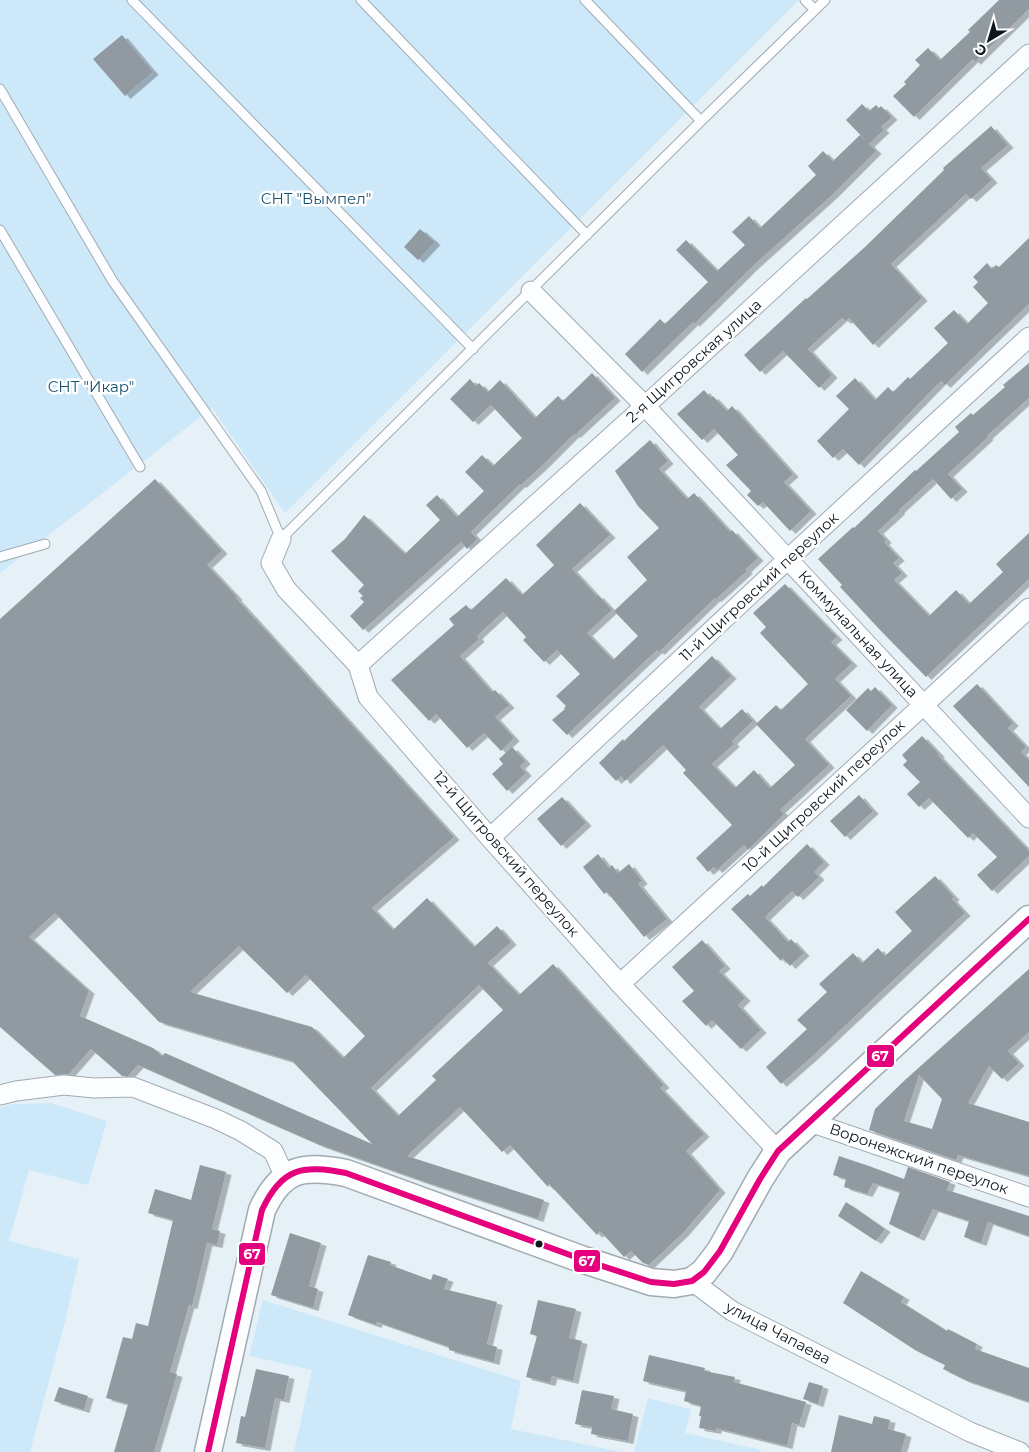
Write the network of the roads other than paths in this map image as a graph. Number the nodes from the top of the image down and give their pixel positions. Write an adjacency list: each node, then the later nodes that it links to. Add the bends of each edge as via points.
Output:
1 (132, 0): 14 (lane)
2 (361, 0): 11 (lane)
3 (585, 0): 9 (lane)
4 (806, 0): 6 (lane)
5 (824, 0): 6 (lane)
6 (815, 10): 9 (lane)
7 (1029, 54): 15 (street, 2-я Щигровская улица)
8 (0, 89): 17 (lane, via 112,280 261,491)
9 (701, 121): 11 (lane)
10 (0, 230): 16 (lane)
11 (587, 235): 12 (lane)
12 (531, 291): 14 (lane); 15 (street, Коммунальная улица)
13 (1029, 337): 20 (street, 11-й Щигровский переулок)
14 (473, 349): 17 (lane)
15 (645, 406): 20 (street, Коммунальная улица); 22 (street, 2-я Щигровская улица)
16 (140, 467)
17 (281, 539): 22 (street, 12-й Щигровский переулок, via 271,563 286,589)
18 (45, 544): 19 (lane)
19 (0, 557)
20 (788, 560): 23 (street, Коммунальная улица); 25 (street, 11-й Щигровский переулок)
21 (1029, 608): 23 (street, 10-й Щигровский переулок)
22 (358, 665): 25 (street, 12-й Щигровский переулок, via 368,697)
23 (924, 705): 24 (street, Коммунальная улица); 27 (street, 10-й Щигровский переулок)
24 (1029, 818)
25 (490, 838): 27 (street, 12-й Щигровский переулок)
26 (1029, 919): 29 (street)
27 (620, 984): 30 (street, 12-й Щигровский переулок)
28 (0, 1095): 31 (street, via 64,1085 133,1087 242,1131 273,1151)
29 (810, 1122): 30 (street); 32 (street, Воронежский переулок)
30 (778, 1151): 33 (street, via 720,1251 704,1272)
31 (285, 1178): 33 (street, via 310,1169 346,1173 581,1260 651,1282 674,1284); 34 (street, via 276,1185 262,1210)
32 (1029, 1197)
33 (692, 1281): 35 (street, улица Чапаева, via 732,1311 970,1432)
34 (208, 1452)
35 (1020, 1452)

